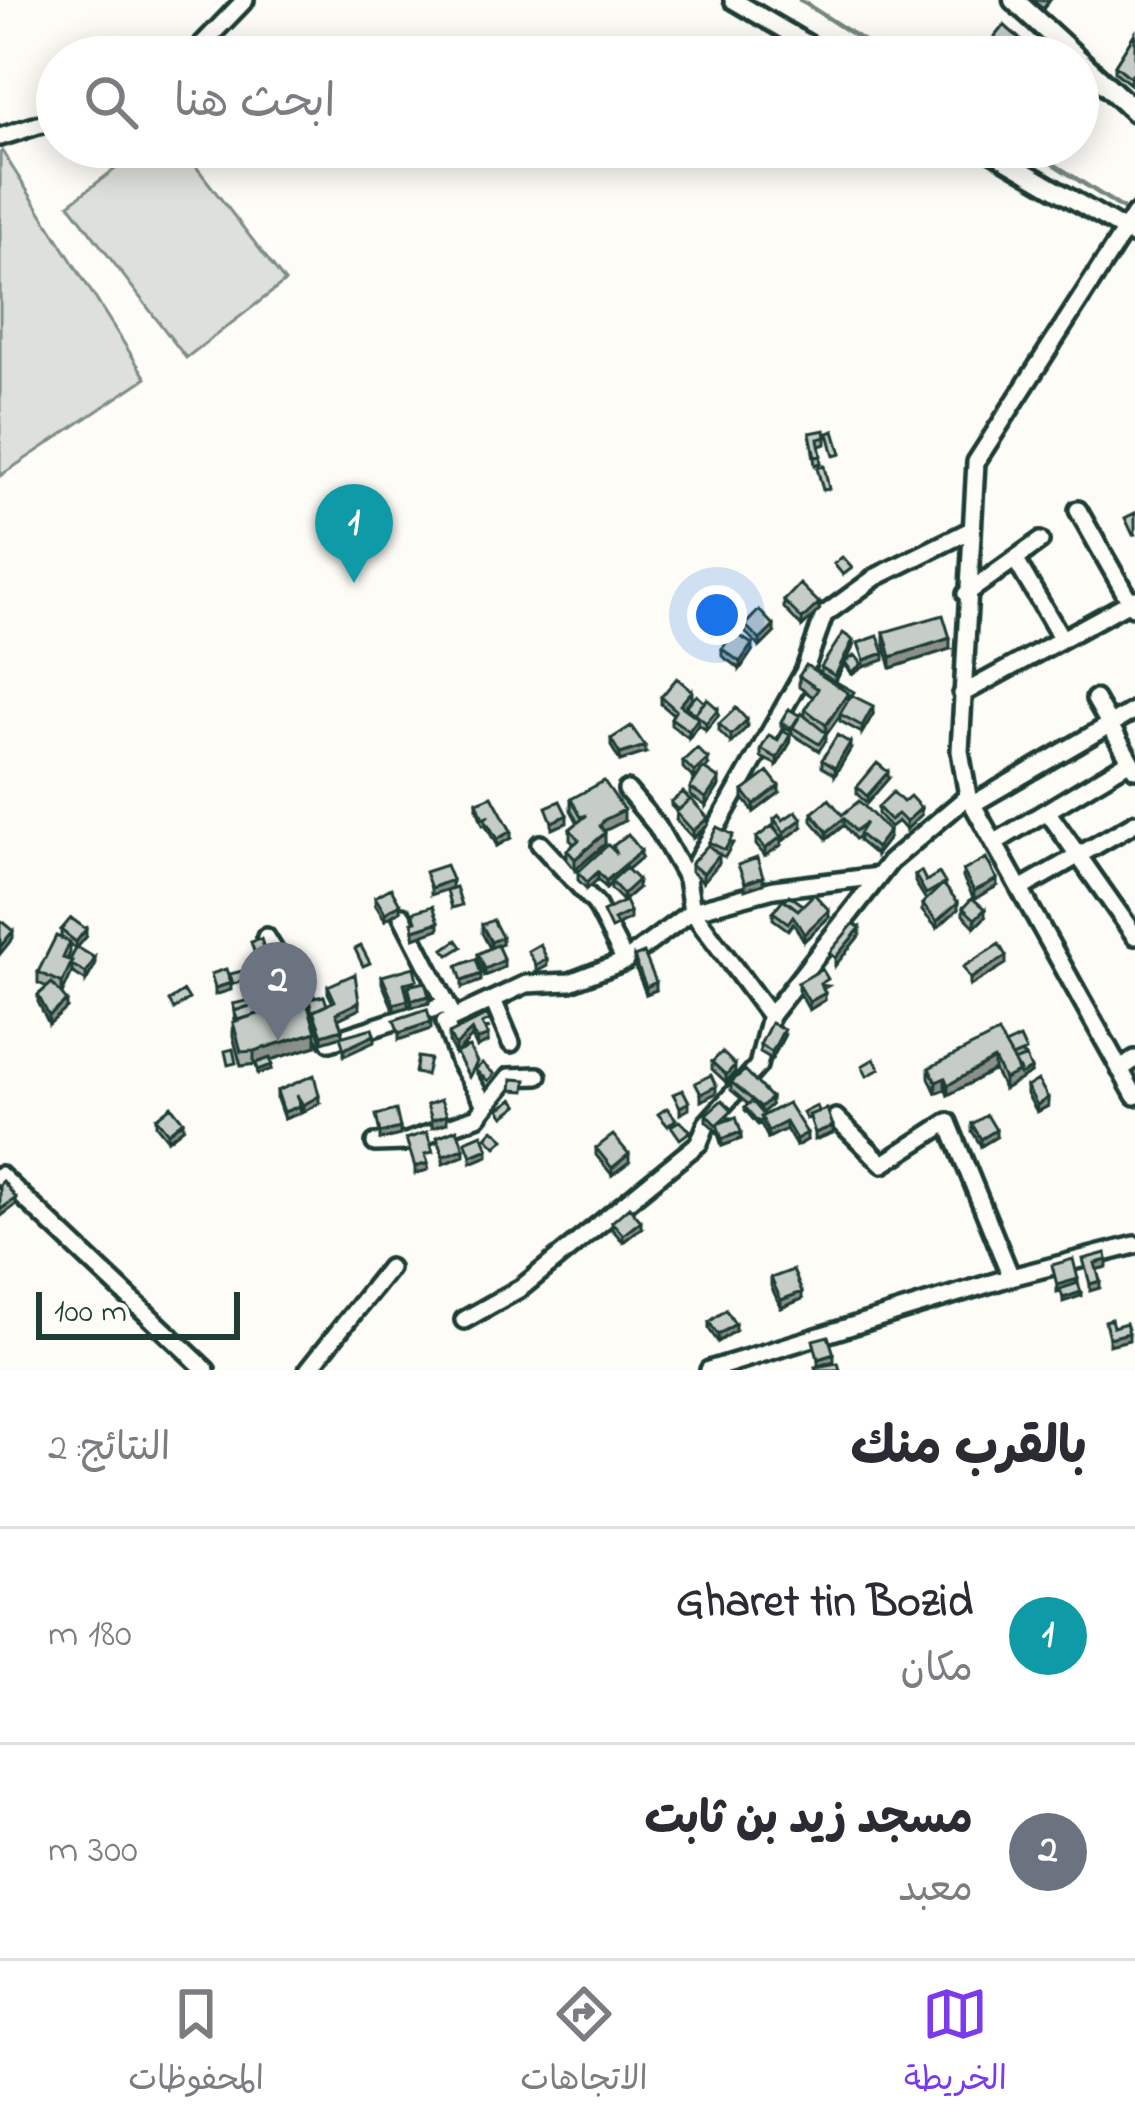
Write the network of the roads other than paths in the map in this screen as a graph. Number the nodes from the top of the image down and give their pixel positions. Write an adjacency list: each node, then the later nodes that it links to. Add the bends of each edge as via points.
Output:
1 (245, 0): 4 (street)
2 (733, 0): 5 (street)
3 (1018, 1): 6 (street)
4 (210, 36)
5 (794, 36)
6 (1054, 36)
7 (1122, 68): 9 (street)
8 (1099, 79): 9 (street)
9 (1109, 88): 10 (street)
10 (1135, 112)
11 (36, 125): 12 (street)
12 (0, 136)
13 (1019, 168): 15 (street)
14 (1135, 214): 15 (street)
15 (1130, 233): 17 (street, via 976,462)
16 (1078, 510): 21 (street)
17 (969, 531): 20 (street); 36 (street, via 876,577 824,615 804,672)
18 (1040, 541): 19 (street)
19 (1015, 559): 20 (street); 22 (street)
20 (966, 594): 23 (street)
21 (1133, 604): 22 (street)
22 (1062, 639): 23 (street)
23 (962, 694): 29 (street, via 960,751)
24 (1095, 699): 26 (street)
25 (1135, 710): 26 (street)
26 (1110, 725): 27 (street); 29 (street)
27 (1132, 765): 30 (street)
28 (627, 790): 36 (street)
29 (970, 800): 32 (street); 35 (street)
30 (1046, 811): 32 (street); 34 (street)
31 (1135, 823): 34 (street)
32 (994, 843): 37 (street)
33 (540, 844): 42 (street, via 596,904)
34 (1078, 856): 37 (street); 40 (street)
35 (879, 876): 38 (street); 45 (street)
36 (687, 879): 38 (street)
37 (1020, 889): 48 (street)
38 (692, 911): 42 (street); 45 (street)
39 (402, 916): 44 (street)
40 (1135, 936)
41 (266, 937): 44 (street, via 330,1042)
42 (626, 962): 43 (street, via 570,982 526,984)
43 (493, 1000): 44 (street); 46 (street)
44 (451, 1011): 51 (street, via 445,1022)
45 (770, 1016): 58 (street, via 758,1066 706,1123 699,1142 521,1288)
46 (511, 1043)
47 (1135, 1059): 48 (street)
48 (1120, 1070): 50 (street)
49 (538, 1076): 51 (street, via 509,1077)
50 (1135, 1096)
51 (484, 1103): 53 (street, via 477,1117 438,1132)
52 (836, 1118): 57 (street, via 883,1164 948,1122)
53 (376, 1143)
54 (0, 1175): 59 (street)
55 (1135, 1245): 57 (street)
56 (389, 1268): 60 (street)
57 (1011, 1277): 61 (street)
58 (464, 1320)
59 (206, 1370)
60 (308, 1370)
61 (709, 1370)

